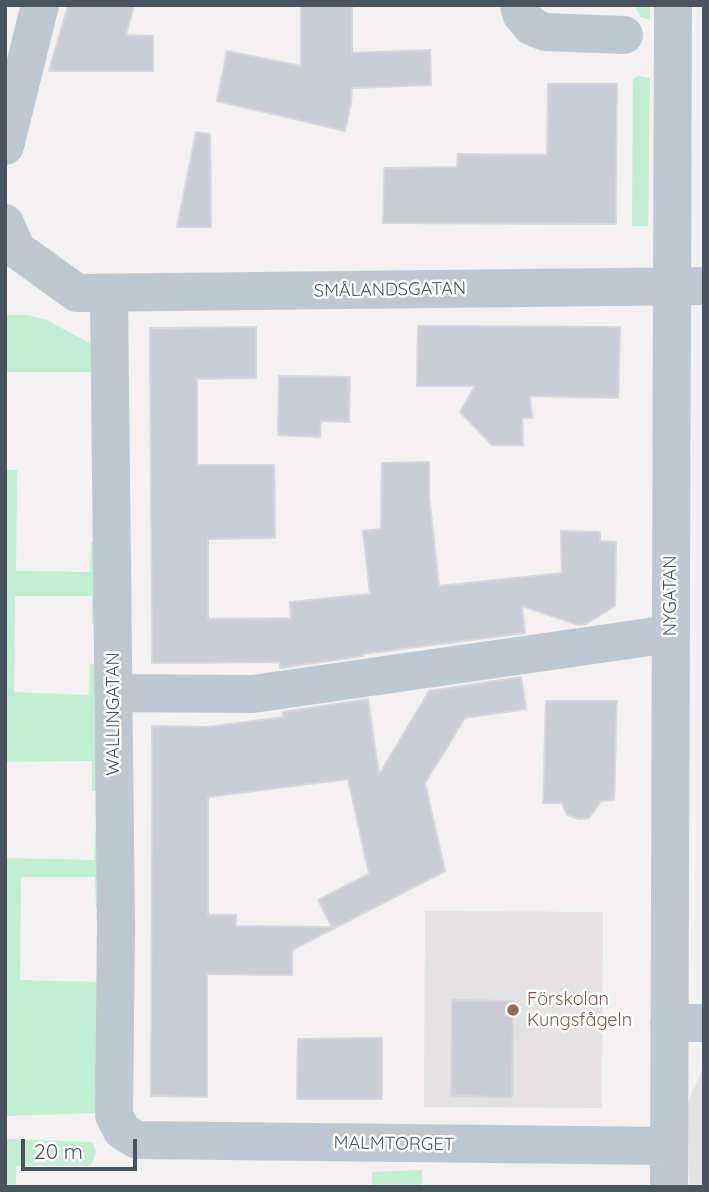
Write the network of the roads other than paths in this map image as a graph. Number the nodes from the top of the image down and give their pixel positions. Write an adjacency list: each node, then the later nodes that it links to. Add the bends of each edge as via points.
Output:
1 (40, 5): 5 (street)
2 (519, 5): 4 (street, via 531,26 545,33)
3 (673, 5): 7 (street, NYGATAN)
4 (624, 35)
5 (5, 146)
6 (5, 223): 8 (street, via 16,249)
7 (688, 286): 8 (street, SMÅLANDSGATAN); 9 (street, NYGATAN)
8 (93, 294): 10 (street, WALLINGATAN)
9 (670, 634): 10 (street, via 253,694); 11 (street, NYGATAN)
10 (115, 693): 12 (street, WALLINGATAN, via 114,1115)
11 (686, 1023): 13 (street, NYGATAN)
12 (122, 1131): 13 (street, MALMTORGET, via 137,1140)
13 (669, 1146): 14 (street, NYGATAN)
14 (669, 1187)

